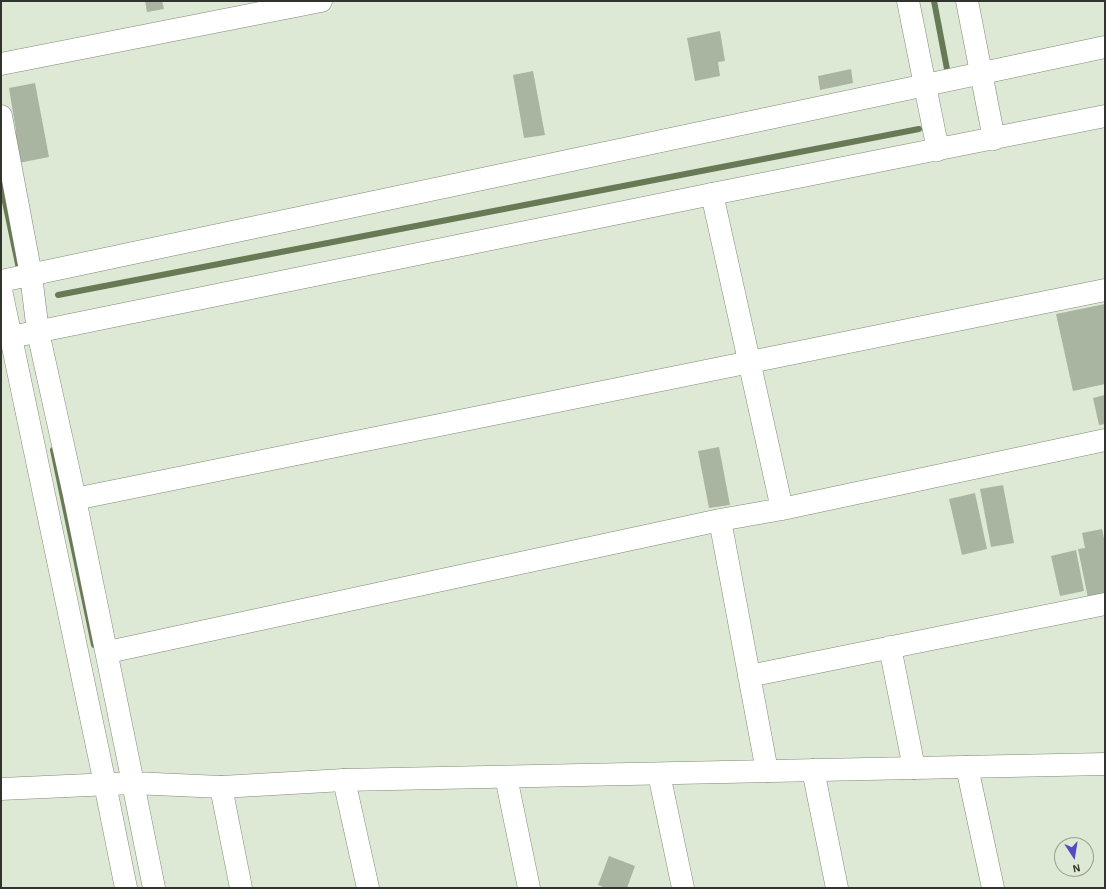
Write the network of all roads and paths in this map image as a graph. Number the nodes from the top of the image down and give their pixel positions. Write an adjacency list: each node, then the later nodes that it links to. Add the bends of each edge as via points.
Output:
1 (321, 1): 5 (street)
2 (908, 1): 7 (street)
3 (967, 1): 6 (street)
4 (1105, 46): 6 (street)
5 (1, 64)
6 (980, 72): 7 (street); 10 (street)
7 (925, 85): 11 (street); 13 (street)
8 (1, 116): 13 (street)
9 (1105, 116): 10 (street)
10 (994, 139): 11 (street)
11 (938, 150): 12 (street)
12 (712, 194): 17 (street); 19 (street)
13 (31, 275): 14 (street); 17 (street)
14 (1, 282)
15 (1, 290): 18 (street)
16 (1105, 290): 19 (street)
17 (38, 332): 18 (street); 21 (street)
18 (6, 337): 37 (street)
19 (749, 361): 21 (street); 22 (street)
20 (1105, 440): 22 (street)
21 (75, 499): 26 (street)
22 (782, 509): 23 (street)
23 (720, 520): 26 (street); 27 (street)
24 (1105, 604): 25 (street)
25 (890, 647): 27 (street); 30 (street)
26 (108, 652): 36 (street)
27 (749, 676): 32 (street)
28 (1105, 764): 29 (street)
29 (966, 767): 30 (street); 47 (street)
30 (914, 768): 31 (street)
31 (813, 770): 32 (street); 46 (street)
32 (767, 771): 33 (street)
33 (659, 774): 34 (street); 45 (street)
34 (506, 777): 35 (street); 44 (street)
35 (344, 780): 38 (street); 43 (street)
36 (133, 783): 37 (street); 38 (street); 41 (street)
37 (105, 784): 39 (street); 40 (street)
38 (221, 788): 42 (street)
39 (1, 789)
40 (126, 888)
41 (154, 888)
42 (240, 888)
43 (368, 888)
44 (529, 888)
45 (682, 888)
46 (837, 888)
47 (993, 888)

